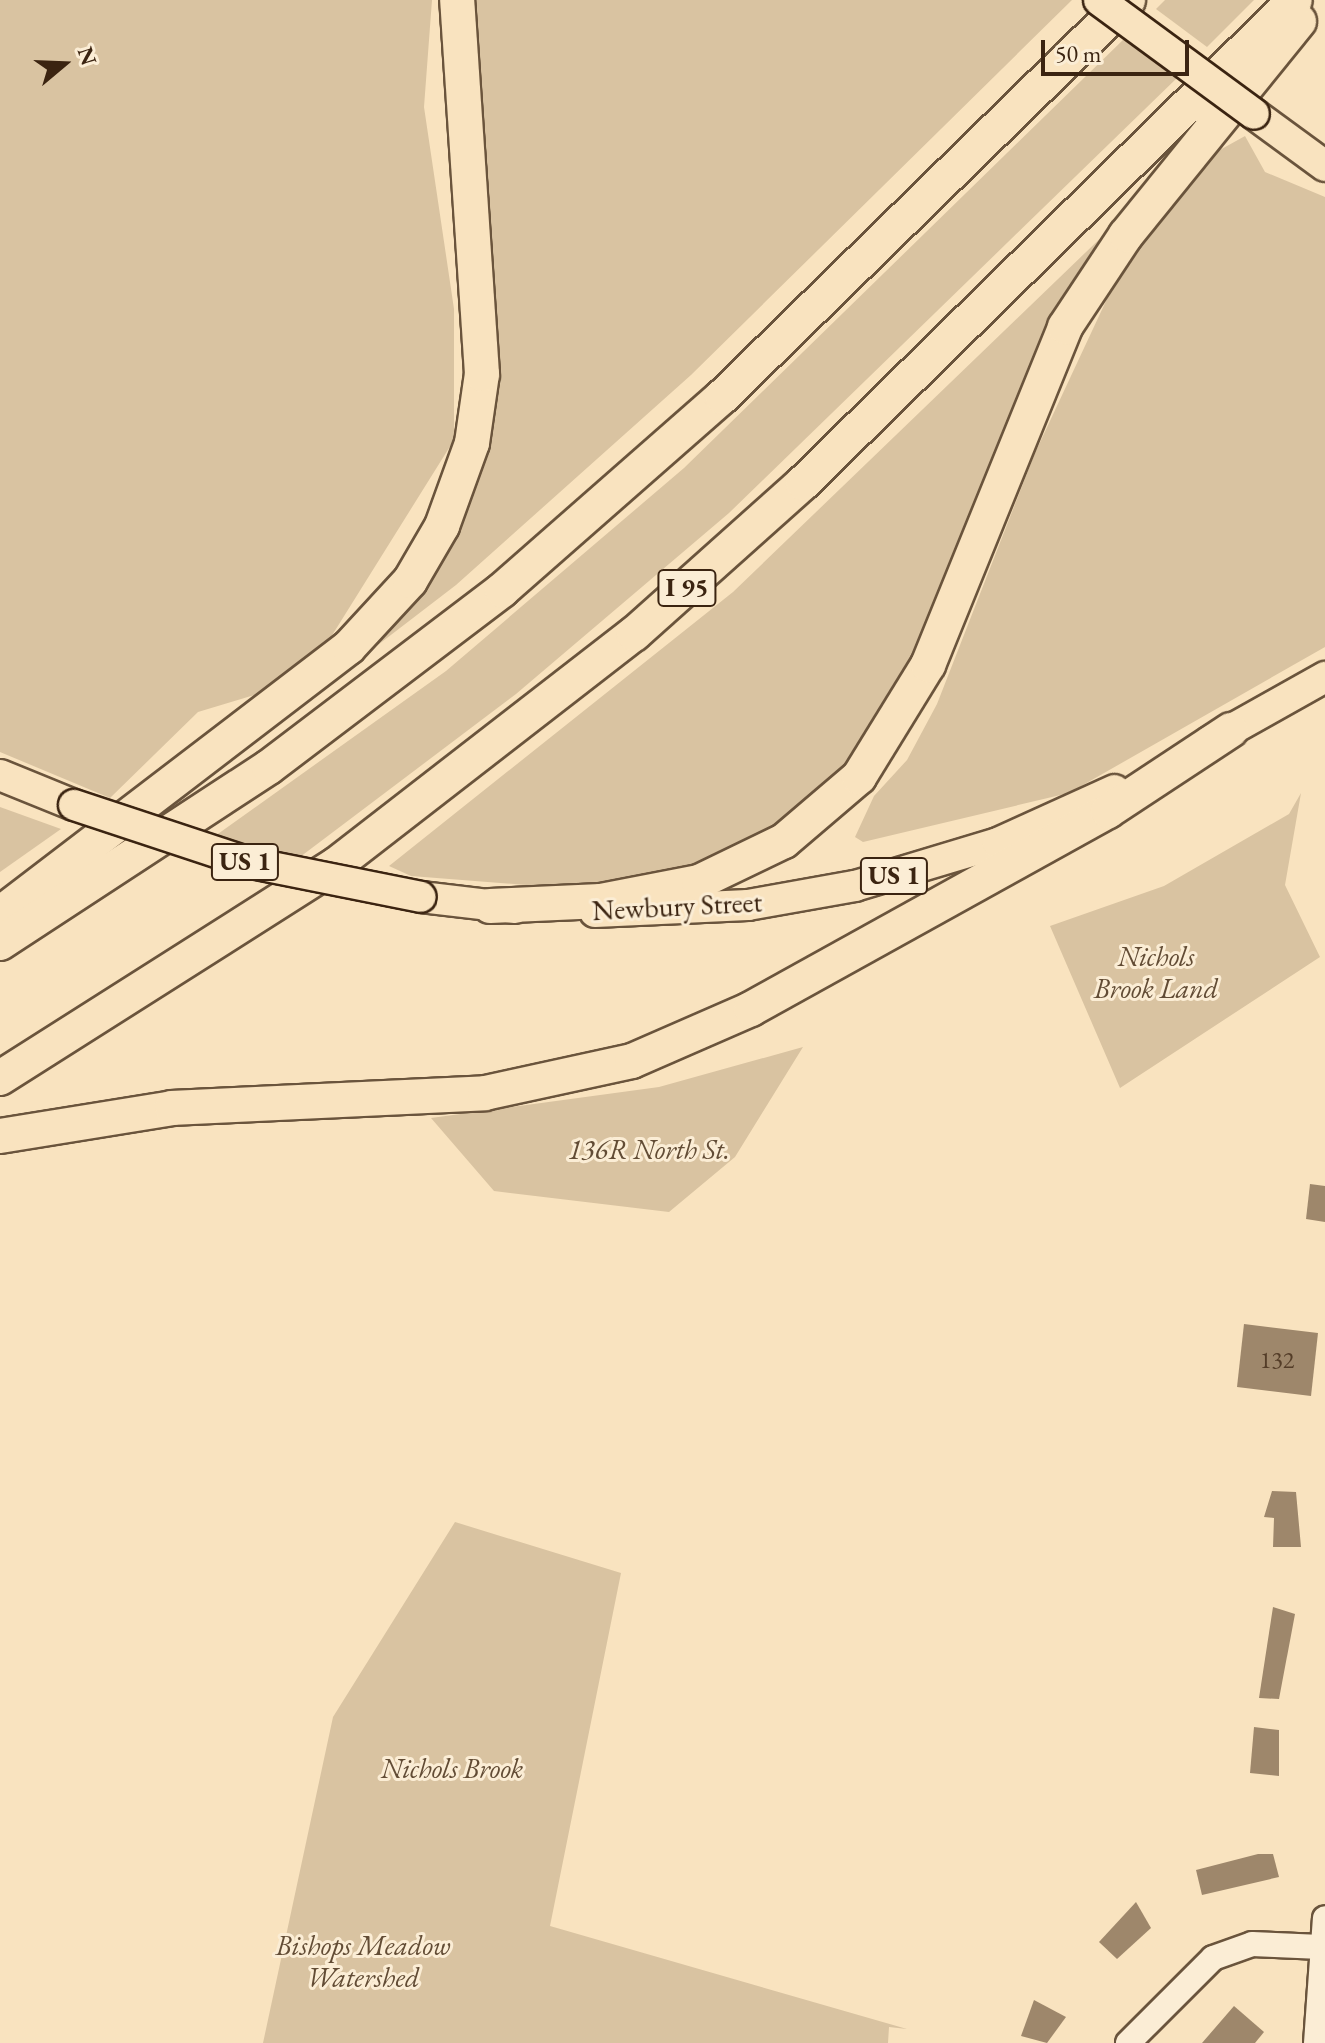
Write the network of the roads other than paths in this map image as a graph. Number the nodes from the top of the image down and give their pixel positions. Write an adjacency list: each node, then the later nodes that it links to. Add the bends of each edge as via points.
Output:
1 (457, 0): 12 (highway, via 482,374 472,443 442,526 410,581 349,647)
2 (1099, 0): 6 (main road, bridge)
3 (1128, 0): 10 (highway, via 613,495 445,636)
4 (1295, 0): 14 (highway, I 95, via 803,483 634,634 337,864)
5 (1315, 0): 11 (highway, via 1145,211 1065,327 928,665 859,777 784,841 709,879 601,901)
6 (1325, 166)
7 (1325, 677): 8 (main road, Newbury Street / US 1)
8 (1231, 730): 11 (main road, Newbury Street / US 1, via 1034,828 868,883 674,910); 15 (highway, via 1108,811 751,1009 632,1061 485,1093 172,1108)
9 (0, 775): 10 (main road, Newbury Street / US 1, bridge)
10 (165, 838): 11 (main road, Newbury Street / US 1, bridge, via 421,897); 13 (highway)
11 (490, 906)
12 (0, 914)
13 (0, 943)
14 (0, 1078)
15 (0, 1136)
16 (1325, 1918): 17 (street)
17 (1321, 1947): 18 (street, via 1252,1944 1213,1958); 19 (street)
18 (1128, 2043)
19 (1316, 2043)

